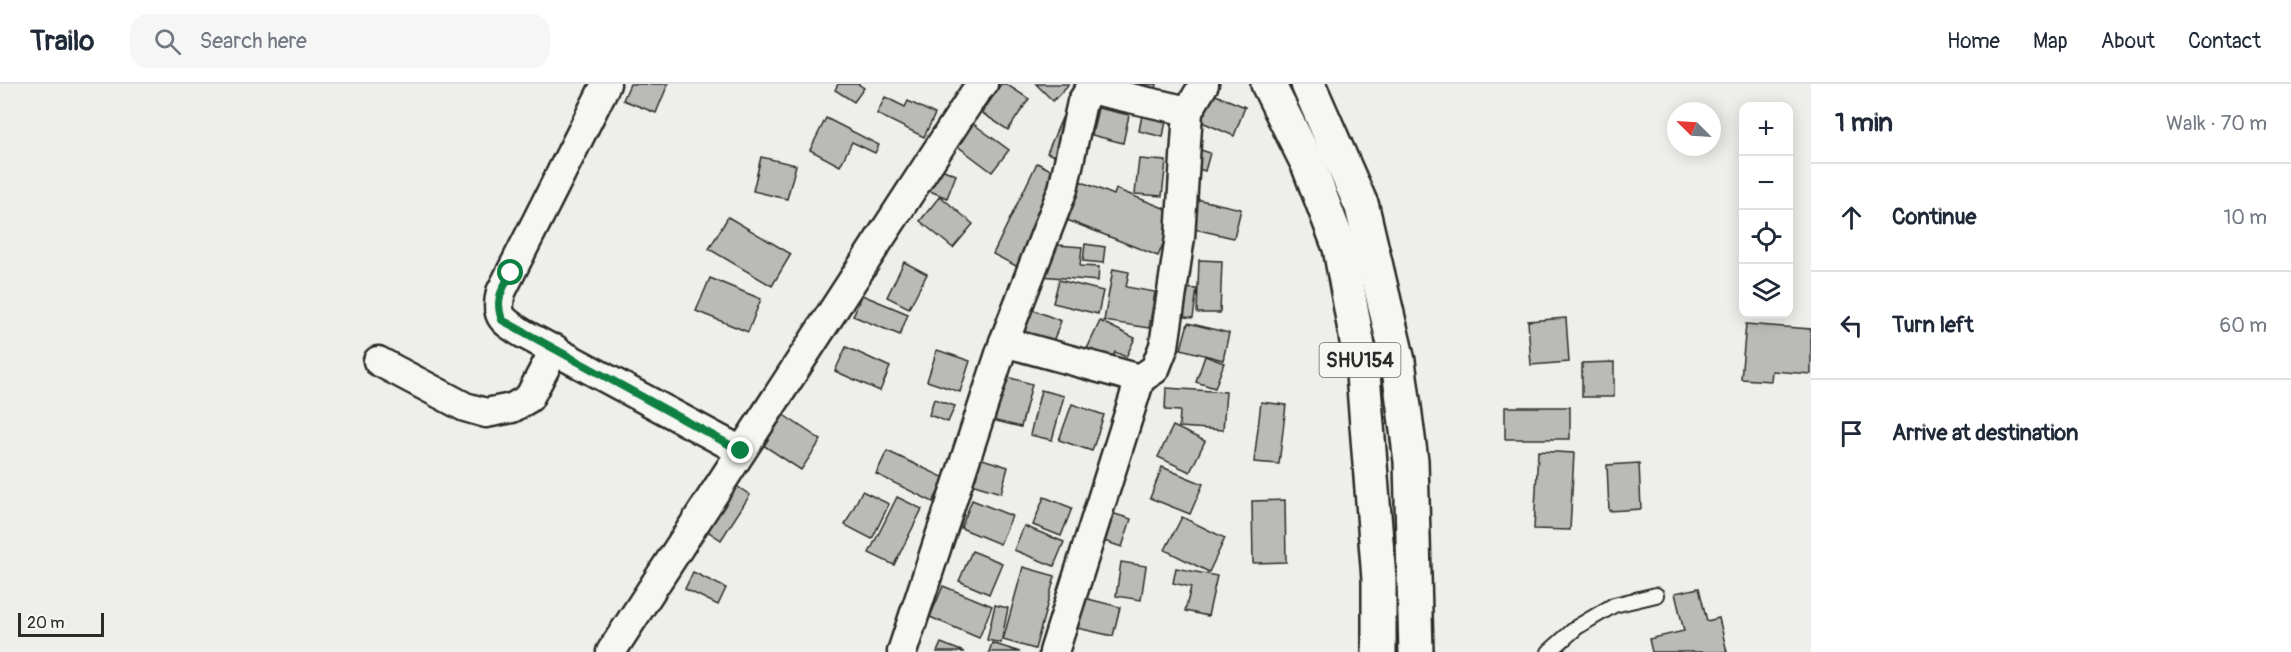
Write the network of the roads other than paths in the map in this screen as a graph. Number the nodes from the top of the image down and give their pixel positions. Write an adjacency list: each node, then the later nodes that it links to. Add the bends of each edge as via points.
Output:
1 (606, 84): 8 (street, via 497,307 502,320)
2 (983, 84): 11 (street)
3 (1204, 84): 6 (street)
4 (1268, 84): 16 (highway, SHU154, via 1308,164 1340,248 1363,374 1379,579)
5 (1308, 84): 17 (highway, via 1362,207 1398,361 1411,461)
6 (1188, 111): 7 (street, via 1090,89 1082,102 1063,189); 10 (street, via 1180,237 1164,346 1155,369)
7 (1004, 342): 10 (street); 14 (street)
8 (555, 349): 9 (street, via 529,398 512,408 486,413); 11 (street)
9 (378, 361)
10 (1140, 379): 15 (street)
11 (741, 451): 13 (street)
12 (1656, 595): 18 (lane, via 1614,605 1577,627)
13 (611, 652)
14 (902, 652)
15 (1054, 652)
16 (1379, 652)
17 (1416, 652)
18 (1549, 652)

